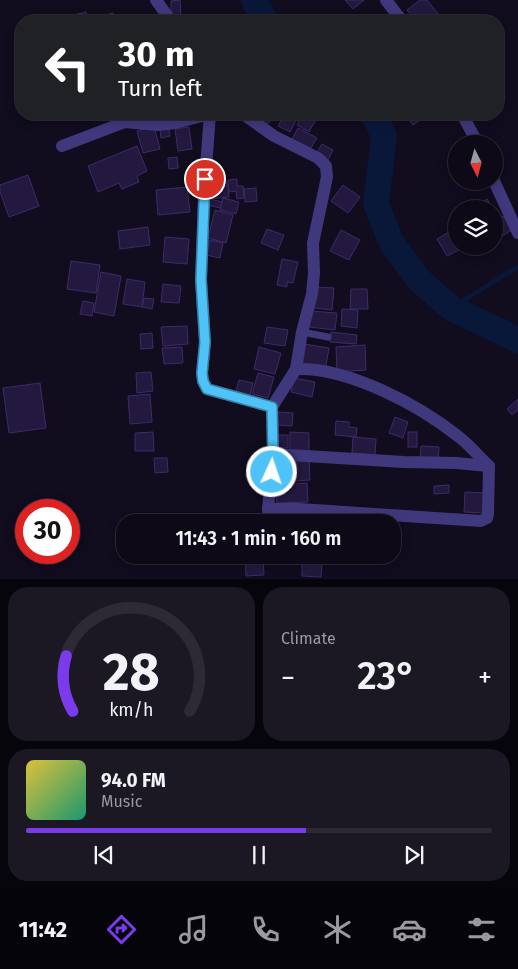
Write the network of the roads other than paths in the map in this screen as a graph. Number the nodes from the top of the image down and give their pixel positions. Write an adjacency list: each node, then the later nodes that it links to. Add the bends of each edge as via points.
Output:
1 (156, 0): 3 (street)
2 (386, 0): 4 (street)
3 (167, 15)
4 (397, 15)
5 (187, 120): 10 (street, via 158,125 125,122)
6 (210, 120): 16 (street, via 201,280 205,342 203,381 207,389)
7 (251, 120): 13 (street, via 274,136 318,158 326,166 327,177 313,243 312,294)
8 (465, 120): 9 (street)
9 (473, 135)
10 (62, 146)
11 (498, 190): 12 (street)
12 (518, 233)
13 (302, 332): 14 (lane); 15 (street)
14 (328, 337)
15 (296, 369): 16 (street); 18 (street, via 329,372 390,394 460,438)
16 (272, 407): 17 (street)
17 (273, 454): 18 (street); 19 (street)
18 (489, 466): 19 (street, via 488,514 482,521 299,508)
19 (268, 509): 20 (street)
20 (268, 514)

